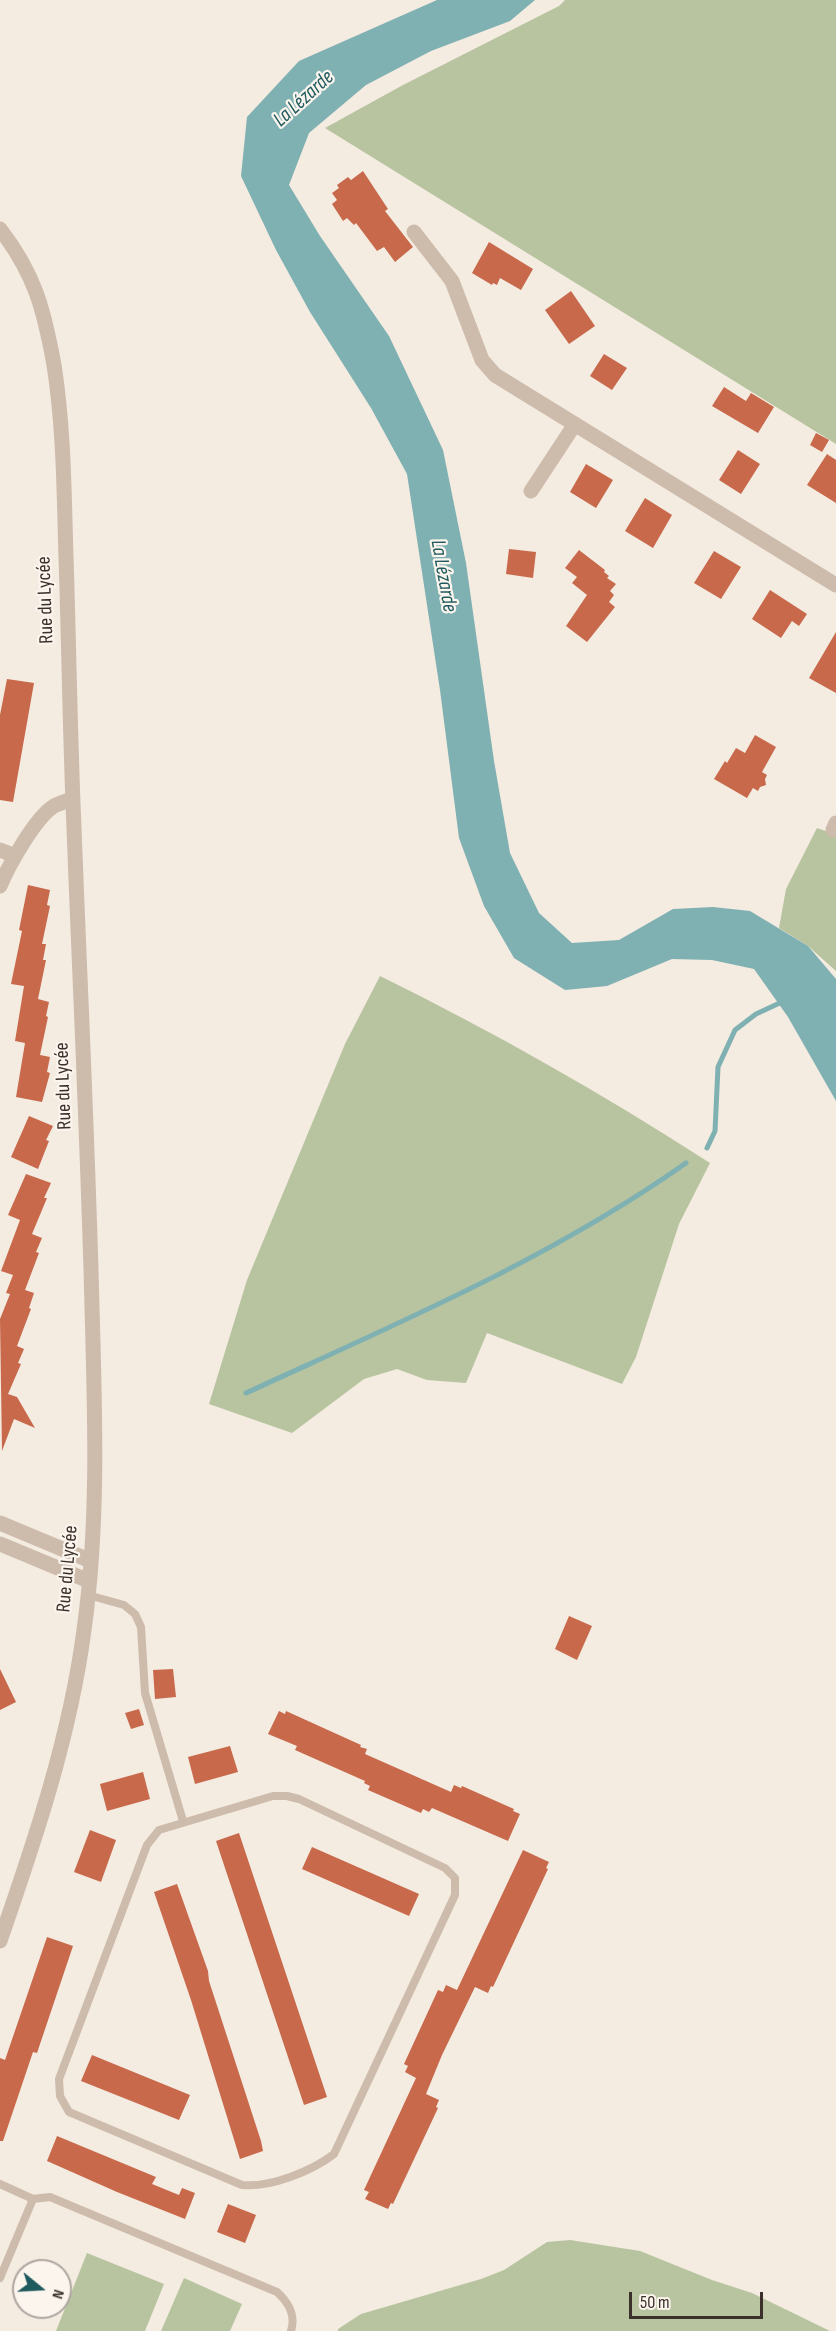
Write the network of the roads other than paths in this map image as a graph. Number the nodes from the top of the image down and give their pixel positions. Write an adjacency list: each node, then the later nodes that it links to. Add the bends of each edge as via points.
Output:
1 (0, 229): 6 (street, Rue du Lycée, via 28,271 40,301 54,368 63,466)
2 (414, 232): 3 (street, via 452,281 482,360 495,375)
3 (575, 424): 4 (street); 5 (street)
4 (531, 491)
5 (836, 585)
6 (72, 799): 8 (street, via 53,807); 12 (street, Rue du Lycée, via 96,1459)
7 (0, 850): 8 (street)
8 (9, 859): 9 (street)
9 (0, 886)
10 (0, 1523): 12 (street)
11 (0, 1544): 13 (street)
12 (91, 1561): 13 (street, Rue du Lycée)
13 (88, 1588): 14 (lane, via 124,1605 135,1614 141,1627 145,1693); 15 (street, Rue du Lycée, via 60,1748 38,1830)
14 (183, 1821): 14 (lane, via 273,1796 287,1796 445,1868 454,1878 455,1895 334,2154 318,2167 256,2186 242,2185 69,2112 60,2096 59,2079 147,1845 159,1830)
15 (0, 1941)
16 (0, 2184): 17 (lane)
17 (33, 2199): 18 (lane); 19 (lane, via 51,2197 277,2292 292,2311)
18 (0, 2278)
19 (291, 2331)

